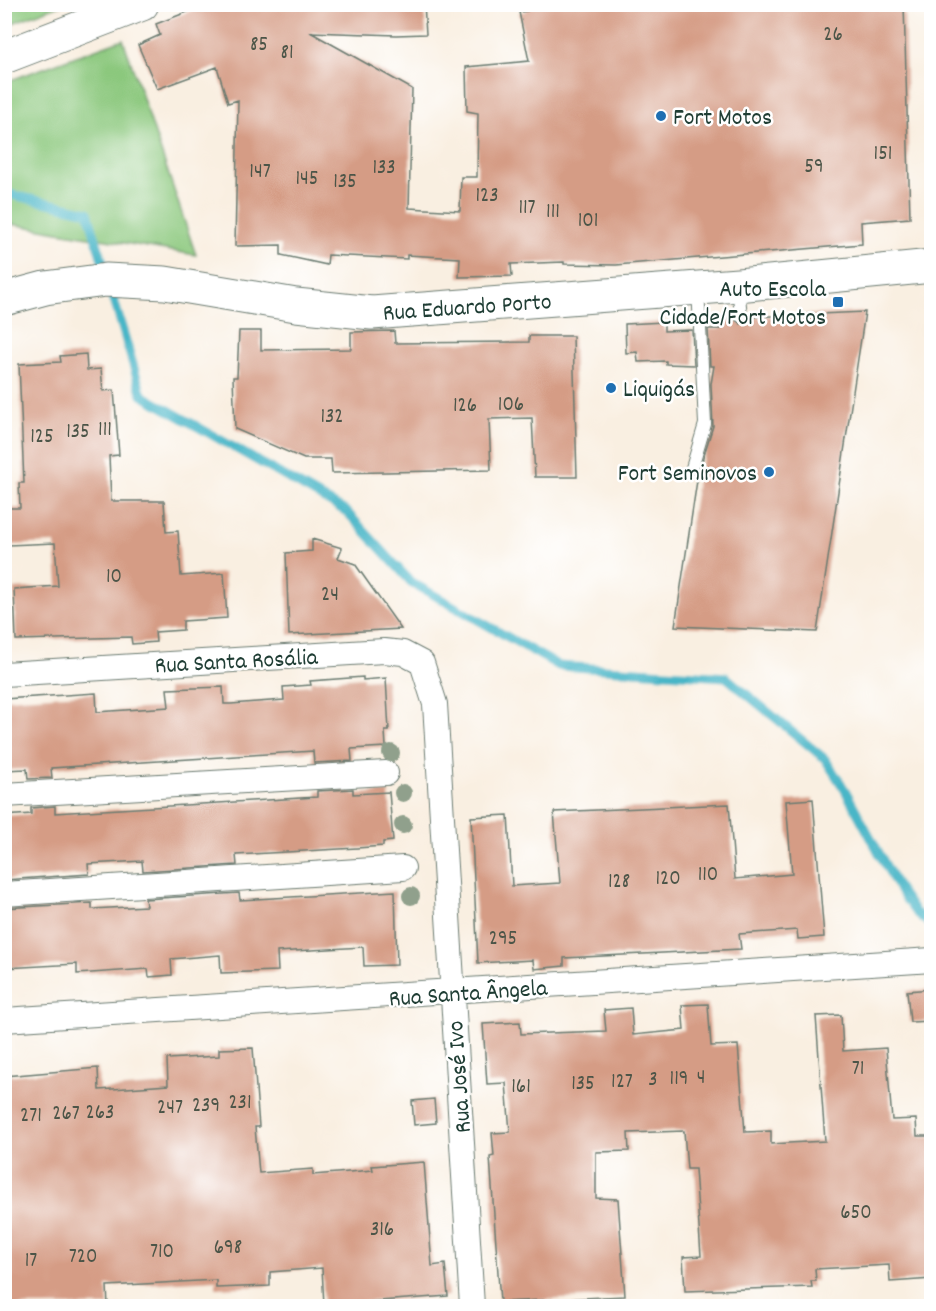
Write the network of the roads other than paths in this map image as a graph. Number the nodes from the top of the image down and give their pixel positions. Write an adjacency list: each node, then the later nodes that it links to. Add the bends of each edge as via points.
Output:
1 (142, 4): 2 (main road)
2 (4, 57)
3 (932, 266): 5 (main road, Rua Eduardo Porto, via 740,301)
4 (45, 288): 5 (main road, Rua Eduardo Porto, via 106,280 165,283 372,313); 6 (main road); 7 (main road, Rua Eduardo Porto)
5 (698, 288): 8 (lane, via 705,423)
6 (4, 291)
7 (4, 299)
8 (693, 468)
9 (4, 674): 10 (street, Rua Santa Rosália, via 403,653 422,663)
10 (435, 704): 16 (street, Rua José Ivo)
11 (386, 773): 12 (street)
12 (4, 795)
13 (403, 868): 14 (street)
14 (4, 894)
15 (932, 960): 16 (street, Rua Santa Ângela)
16 (452, 993): 17 (street, Rua Santa Ângela); 18 (street, Rua José Ivo)
17 (4, 1020)
18 (472, 1306)

